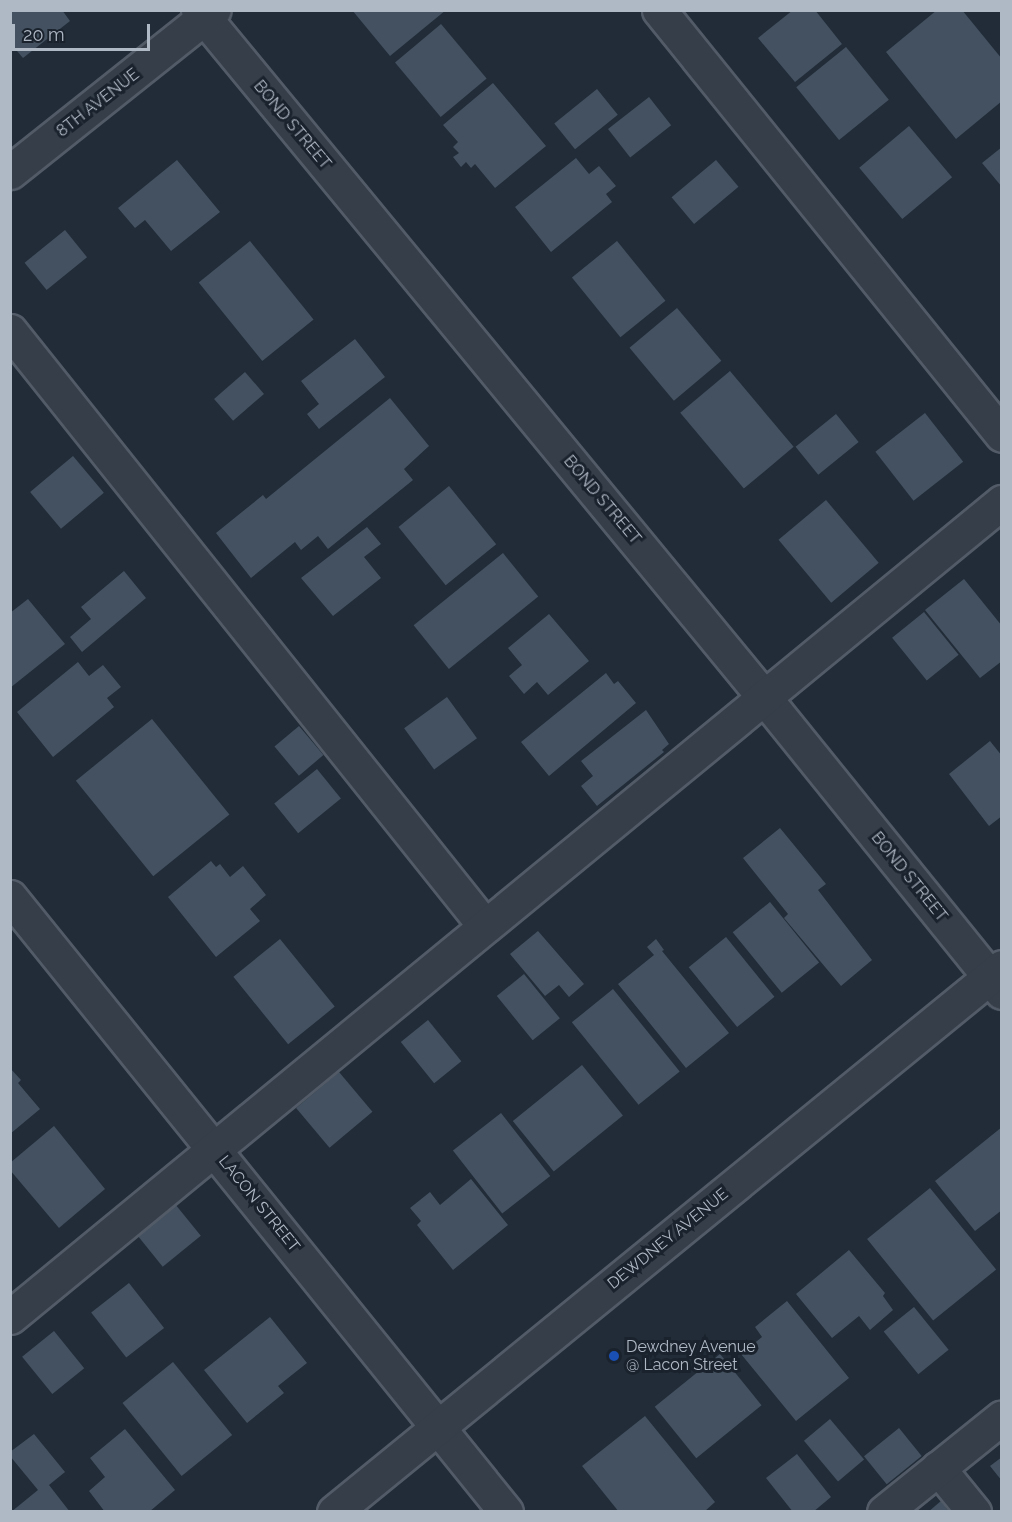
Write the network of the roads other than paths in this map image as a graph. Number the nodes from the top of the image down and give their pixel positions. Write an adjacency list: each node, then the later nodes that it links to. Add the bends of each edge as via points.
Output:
1 (658, 10): 5 (street)
2 (206, 13): 3 (street, 8TH AVENUE); 7 (street, BOND STREET)
3 (10, 172)
4 (10, 331): 9 (street)
5 (1002, 435)
6 (1002, 502): 7 (street)
7 (763, 696): 9 (street); 10 (street, BOND STREET)
8 (10, 897): 11 (street, LACON STREET)
9 (484, 925): 11 (street)
10 (997, 979): 14 (street, DEWDNEY AVENUE)
11 (215, 1148): 12 (street); 14 (street, LACON STREET)
12 (10, 1317)
13 (1002, 1417): 15 (street)
14 (437, 1427): 16 (street, DEWDNEY AVENUE); 17 (street, LACON STREET)
15 (938, 1468): 18 (street); 19 (street)
16 (334, 1512)
17 (506, 1512)
18 (884, 1512)
19 (974, 1512)

